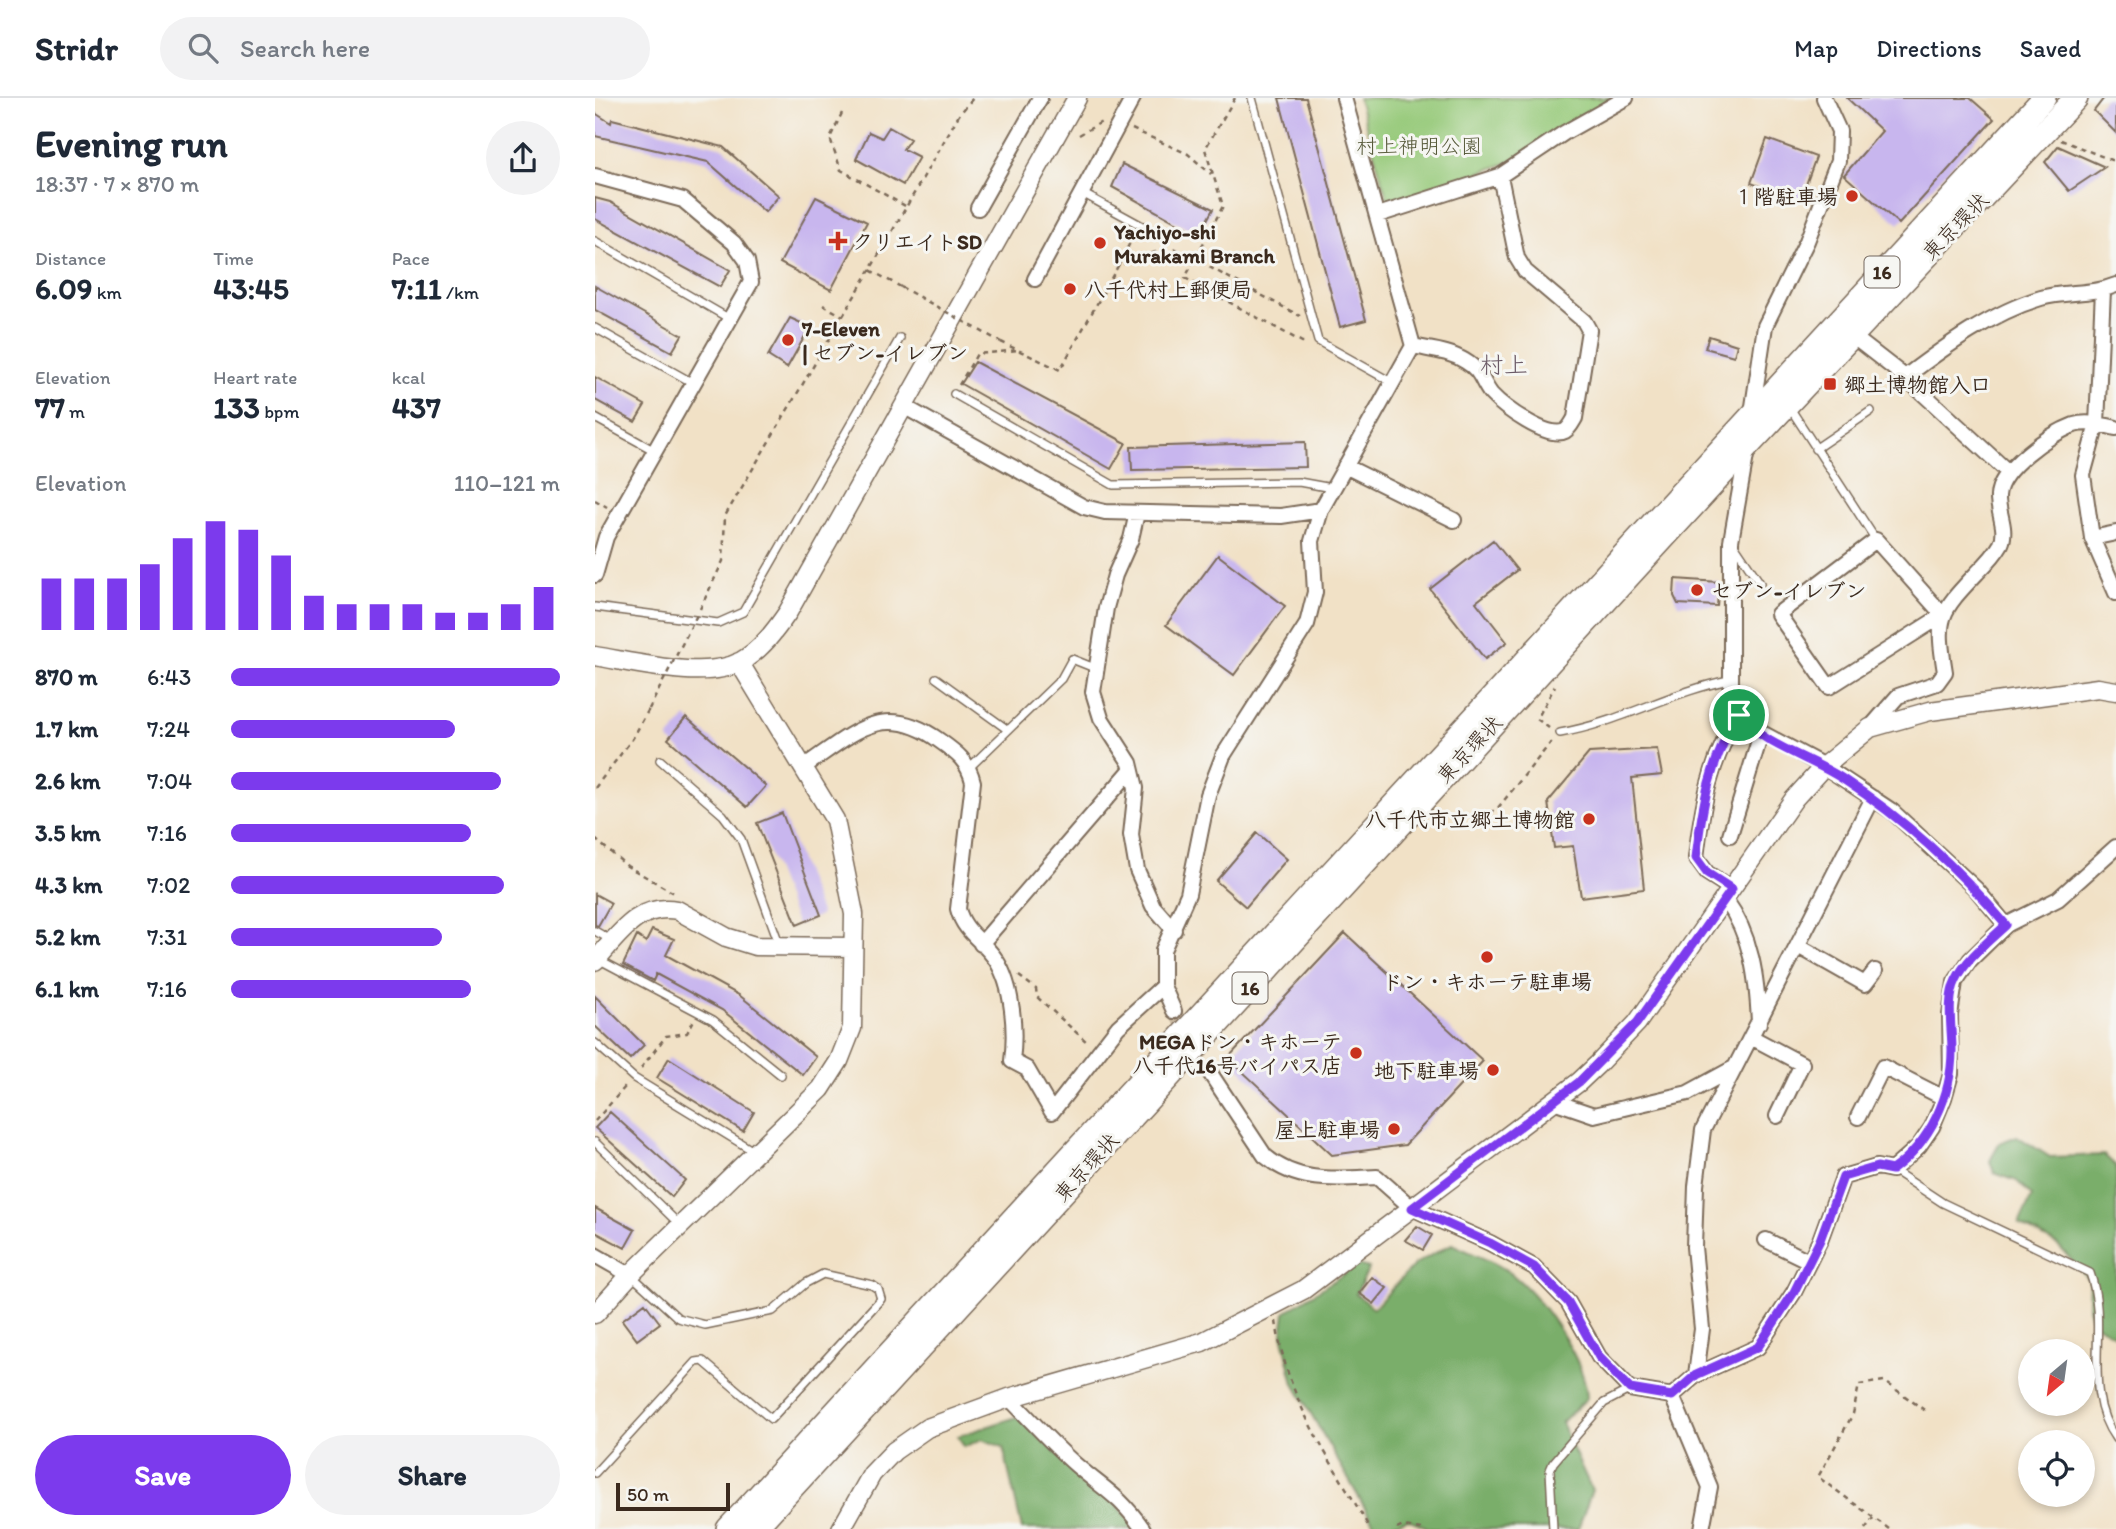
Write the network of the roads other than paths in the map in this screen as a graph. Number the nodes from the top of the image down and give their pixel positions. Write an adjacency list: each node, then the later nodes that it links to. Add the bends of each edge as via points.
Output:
1 (1040, 98): 13 (street)
2 (1077, 98): 29 (street)
3 (1133, 98): 12 (street)
4 (1252, 98): 26 (lane, via 1318,341)
5 (1344, 98): 14 (street)
6 (1626, 98): 11 (street)
7 (1824, 98): 31 (street, via 1839,131 1838,161 1807,241 1765,326)
8 (2043, 98): 31 (highway, 東京環状 / 16)
9 (2076, 98): 21 (highway, 東京環状 / 16)
10 (595, 176): 19 (street, via 683,200 734,243 747,261 751,282)
11 (1500, 176): 14 (street); 23 (street, via 1517,258 1525,271 1589,330 1575,418 1562,433 1541,430 1490,393 1483,375 1466,361)
12 (1082, 193): 15 (lane); 17 (street)
13 (978, 208)
14 (1378, 215): 23 (street)
15 (1166, 239)
16 (595, 242): 19 (lane)
17 (1035, 279)
18 (2109, 288): 24 (street, via 2042,298 2006,313 1943,348); 33 (street)
19 (730, 319): 25 (street)
20 (595, 328): 25 (lane)
21 (1851, 335): 24 (street); 28 (highway, 東京環状 / 16)
22 (900, 338): 52 (lane, via 743,612 718,623)
23 (1413, 346): 26 (street)
24 (1905, 377): 39 (street)
25 (694, 383): 37 (street)
26 (1393, 383): 38 (street)
27 (954, 394): 40 (lane, via 1113,485 1299,482)
28 (1787, 404): 35 (highway, 東京環状 / 16); 36 (lane)
29 (905, 407): 42 (street, via 1084,507); 55 (street, via 788,612 770,637)
30 (1871, 411): 36 (lane)
31 (1752, 413): 35 (street); 111 (highway, 東京環状 / 16)
32 (595, 418): 37 (lane)
33 (2097, 424): 34 (street); 39 (street, via 2074,425 2015,461); 46 (street, via 2083,475)
34 (2116, 428)
35 (1747, 447): 48 (street); 112 (highway, 東京環状 / 16)
36 (1815, 449): 47 (lane)
37 (656, 451): 45 (street)
38 (1345, 466): 40 (street); 43 (street)
39 (2008, 471): 53 (street, via 1998,495 2003,540)
40 (1333, 488): 41 (street)
41 (1321, 510): 42 (street, via 1281,516); 75 (street, via 1312,541 1312,614 1223,756 1208,795 1188,894)
42 (1137, 513): 56 (street, via 1105,608)
43 (1454, 520)
44 (2116, 533): 46 (street)
45 (600, 534): 49 (street)
46 (2092, 538): 51 (street)
47 (1876, 540): 53 (street); 53 (street, via 1777,614 1829,687)
48 (1731, 541): 50 (lane); 58 (street)
49 (595, 575)
50 (1760, 583)
51 (2116, 593)
52 (595, 607)
53 (1943, 615): 61 (street, via 1939,631 1945,672 1937,683 1898,696)
54 (595, 656): 55 (street, via 675,668 722,668)
55 (739, 663): 66 (street)
56 (1097, 668): 62 (lane, via 1072,659 1061,679); 69 (street, via 1093,692 1101,718)
57 (936, 678): 62 (lane)
58 (1728, 680): 60 (street); 63 (lane, via 1696,687 1597,725)
59 (2116, 691): 61 (street, via 2098,688 1930,711)
60 (1739, 715): 64 (street); 73 (street, via 1711,768 1696,858)
61 (1870, 728): 67 (street)
62 (1008, 730): 68 (lane)
63 (1560, 733)
64 (1761, 734): 67 (street); 71 (street)
65 (660, 760): 79 (lane, via 723,815 741,839)
66 (805, 766): 68 (street, via 877,721 898,720 927,732 961,755); 81 (street, via 835,820 854,914)
67 (1824, 766): 70 (street); 73 (street, via 1794,799)
68 (970, 767): 78 (street, via 973,782 958,909 961,922)
69 (1131, 770): 75 (street, via 1136,789 1131,835 1137,870 1153,906); 78 (street)
70 (1873, 798): 74 (street, via 1976,889); 80 (street)
71 (1731, 835)
72 (2116, 847): 74 (street, via 2058,899)
73 (1728, 894): 86 (street, via 1754,964); 92 (street, via 1637,1023 1579,1082)
74 (2006, 925): 91 (street, via 1955,982 1950,1015 1951,1074)
75 (1174, 930): 84 (street, via 1163,950)
76 (595, 931): 77 (lane)
77 (613, 941): 79 (street, via 641,914 666,908 740,943); 82 (street)
78 (981, 944): 84 (street, via 997,960 1011,1004 1016,1036 1012,1061 1027,1069 1052,1112 1118,1027)
79 (780, 946): 81 (street)
80 (1798, 946): 83 (street, via 1865,984); 86 (street)
81 (851, 947): 96 (street, via 852,1028 839,1061 821,1089)
82 (596, 960): 90 (lane, via 713,1020)
83 (1875, 971)
84 (1163, 986): 85 (street)
85 (1174, 1011)
86 (1756, 1031): 88 (street); 93 (street, via 1802,1064)
87 (595, 1043): 96 (lane, via 633,1078)
88 (1735, 1068): 92 (street, via 1688,1093 1594,1115); 105 (street, via 1709,1116 1698,1163 1694,1247 1702,1329)
89 (1210, 1073): 98 (street, via 1265,1156 1276,1165 1319,1179 1377,1177)
90 (781, 1075)
91 (1944, 1098): 94 (street, via 1883,1067); 97 (street, via 1919,1146)
92 (1553, 1101): 98 (street)
93 (1777, 1116)
94 (1858, 1117)
95 (595, 1142): 99 (lane)
96 (755, 1152): 99 (street)
97 (1892, 1170): 102 (street, via 1877,1167 1843,1177); 109 (lane, via 1943,1203 2090,1273 2097,1307 2098,1395 2104,1422)
98 (1412, 1208): 106 (street, via 1534,1267 1568,1302 1599,1357); 108 (street, via 1303,1290 1202,1342)
99 (681, 1226): 103 (street)
100 (1766, 1240): 102 (street)
101 (595, 1255): 103 (street)
102 (1809, 1261): 105 (street, via 1758,1347)
103 (630, 1275): 104 (street); 110 (lane, via 678,1318 705,1325 773,1311 823,1274 872,1285 881,1299 771,1419 703,1361 696,1362)
104 (595, 1314)
105 (1696, 1375): 107 (street)
106 (1630, 1389): 107 (street); 115 (lane, via 1604,1403 1553,1463)
107 (1672, 1396): 116 (street, via 1710,1487)
108 (1009, 1398): 113 (street, via 927,1428 894,1451 872,1474); 114 (street, via 1076,1465 1109,1488)
109 (2116, 1439)
110 (595, 1474)
111 (728, 1529)
112 (754, 1529)
113 (841, 1529)
114 (1143, 1529)
115 (1553, 1529)
116 (1702, 1529)

